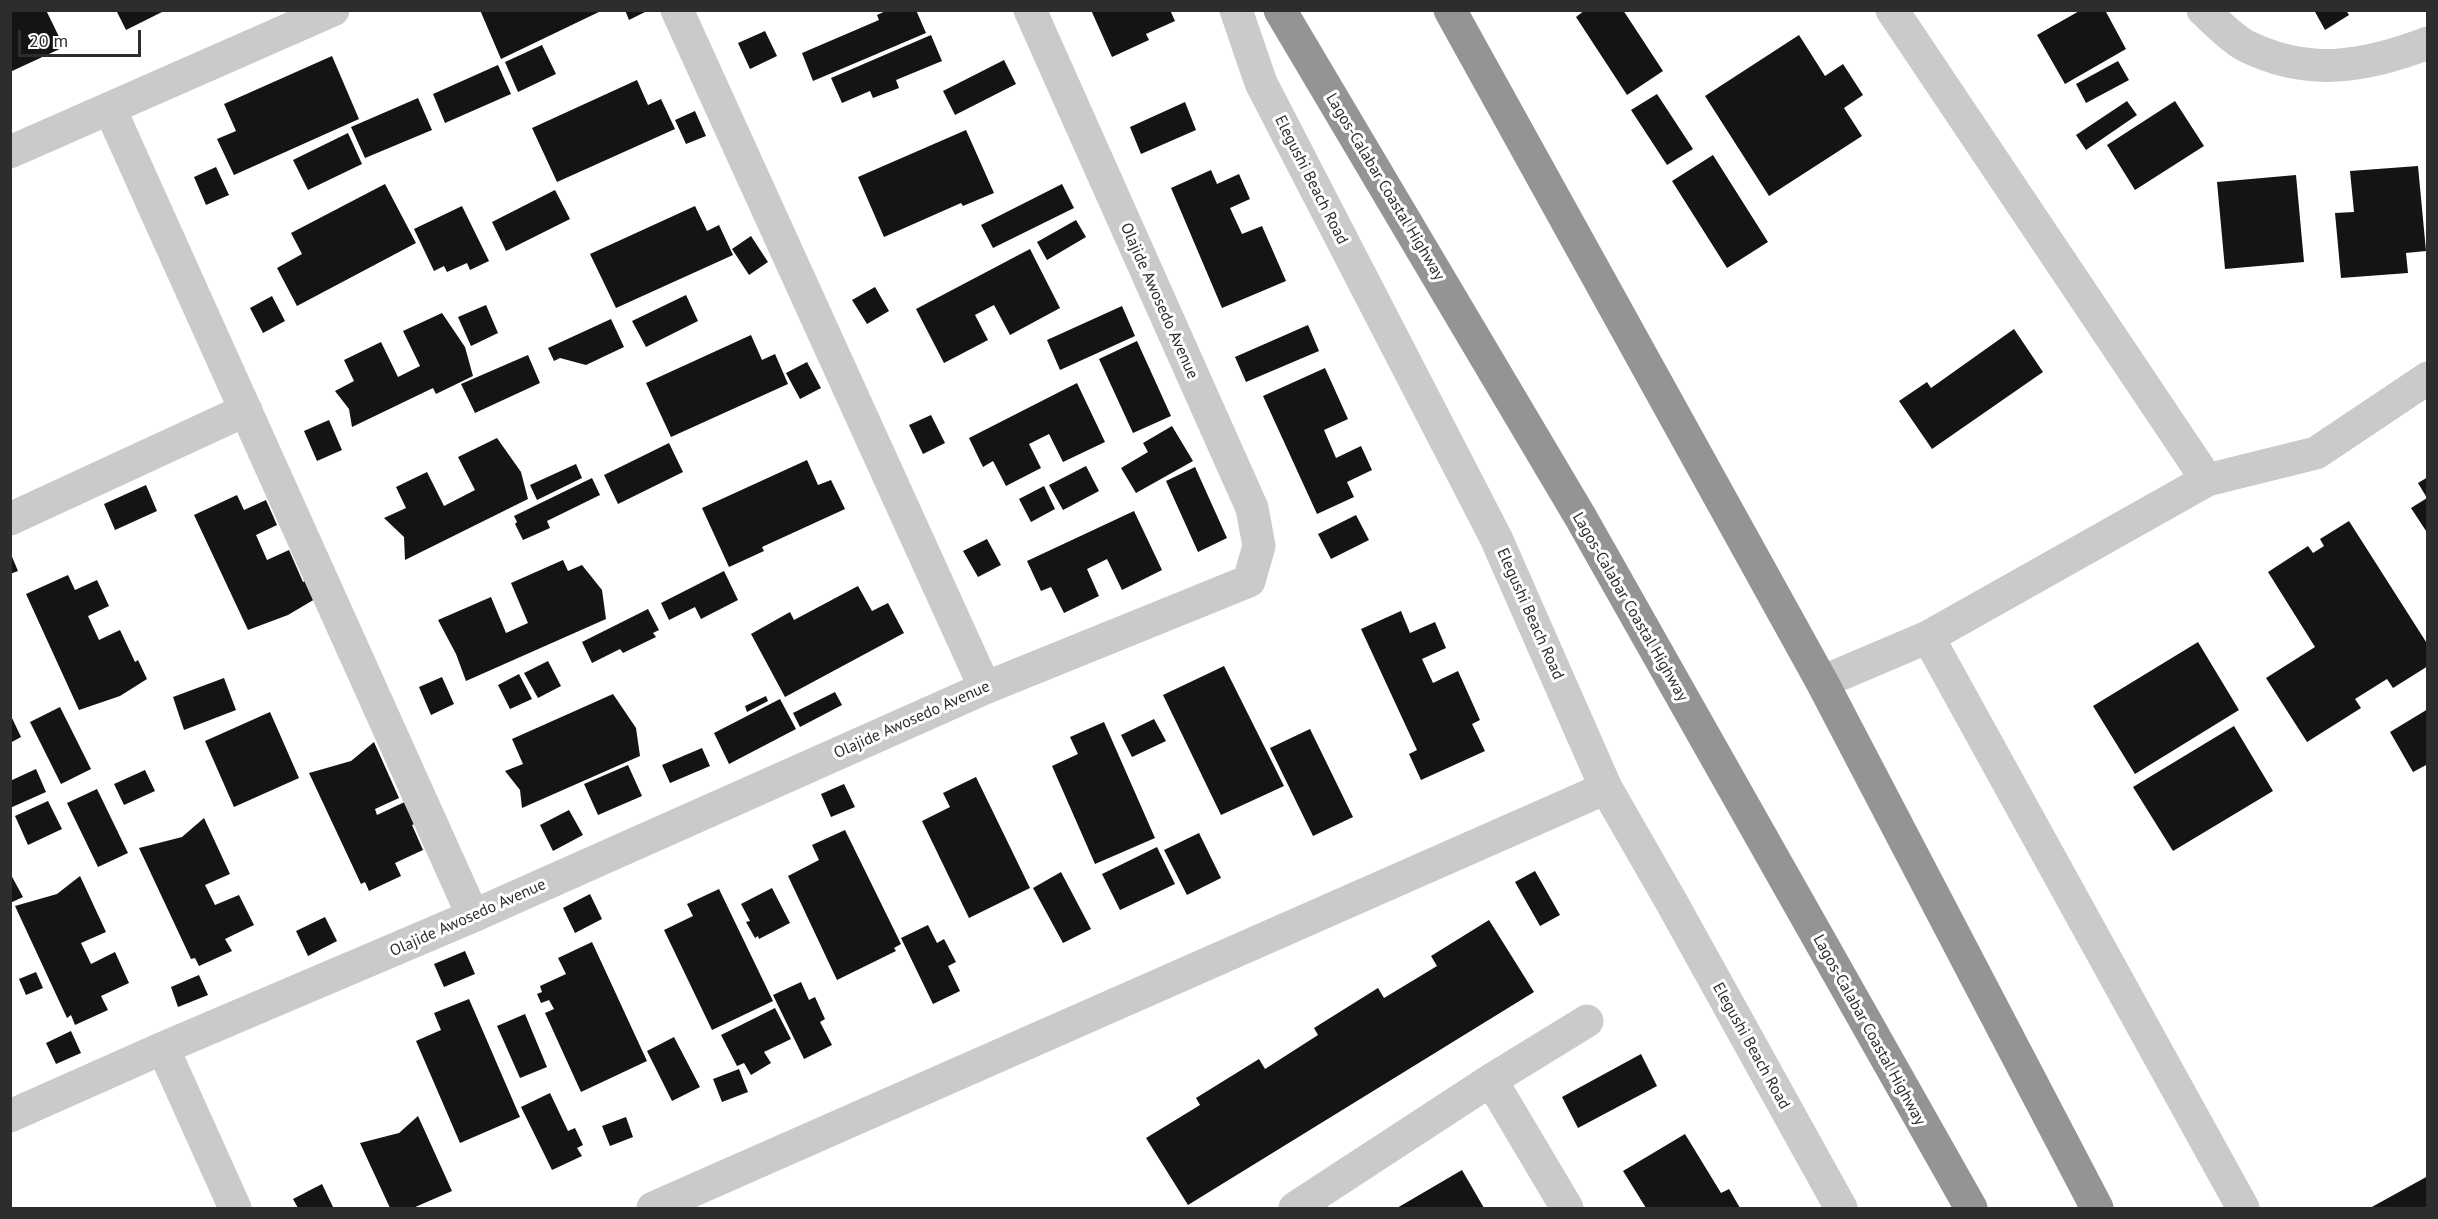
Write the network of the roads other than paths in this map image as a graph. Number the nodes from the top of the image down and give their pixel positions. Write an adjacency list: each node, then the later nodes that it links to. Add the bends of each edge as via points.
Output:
1 (333, 10): 10 (street)
2 (677, 10): 18 (street)
3 (1030, 10): 18 (street, Olajide Awosedo Avenue, via 1252,508 1259,546 1249,581)
4 (1236, 10): 19 (street, Elegushi Beach Road, via 1261,83 1496,538)
5 (1280, 10): 30 (highway, Lagos-Calabar Coastal Highway, via 1581,518)
6 (1450, 10): 17 (highway)
7 (1892, 10): 14 (street)
8 (2203, 10): 9 (street, via 2244,45 2288,62 2334,67 2389,57)
9 (2427, 43)
10 (110, 109): 11 (street); 13 (street)
11 (10, 152)
12 (2427, 378): 14 (street, via 2316,453)
13 (246, 410): 15 (street); 20 (street)
14 (2207, 480): 16 (street)
15 (10, 519)
16 (1928, 637): 17 (street); 32 (street)
17 (1822, 682): 31 (highway)
18 (985, 687): 20 (street, Olajide Awosedo Avenue)
19 (1606, 788): 26 (street); 29 (street, Elegushi Beach Road)
20 (473, 916): 22 (street, Olajide Awosedo Avenue)
21 (1587, 1021): 23 (street)
22 (163, 1048): 24 (street, Olajide Awosedo Avenue); 25 (street)
23 (1491, 1080): 27 (street); 28 (street)
24 (10, 1116)
25 (234, 1209)
26 (653, 1209)
27 (1295, 1209)
28 (1567, 1209)
29 (1841, 1209)
30 (1971, 1209)
31 (2097, 1209)
32 (2243, 1209)

